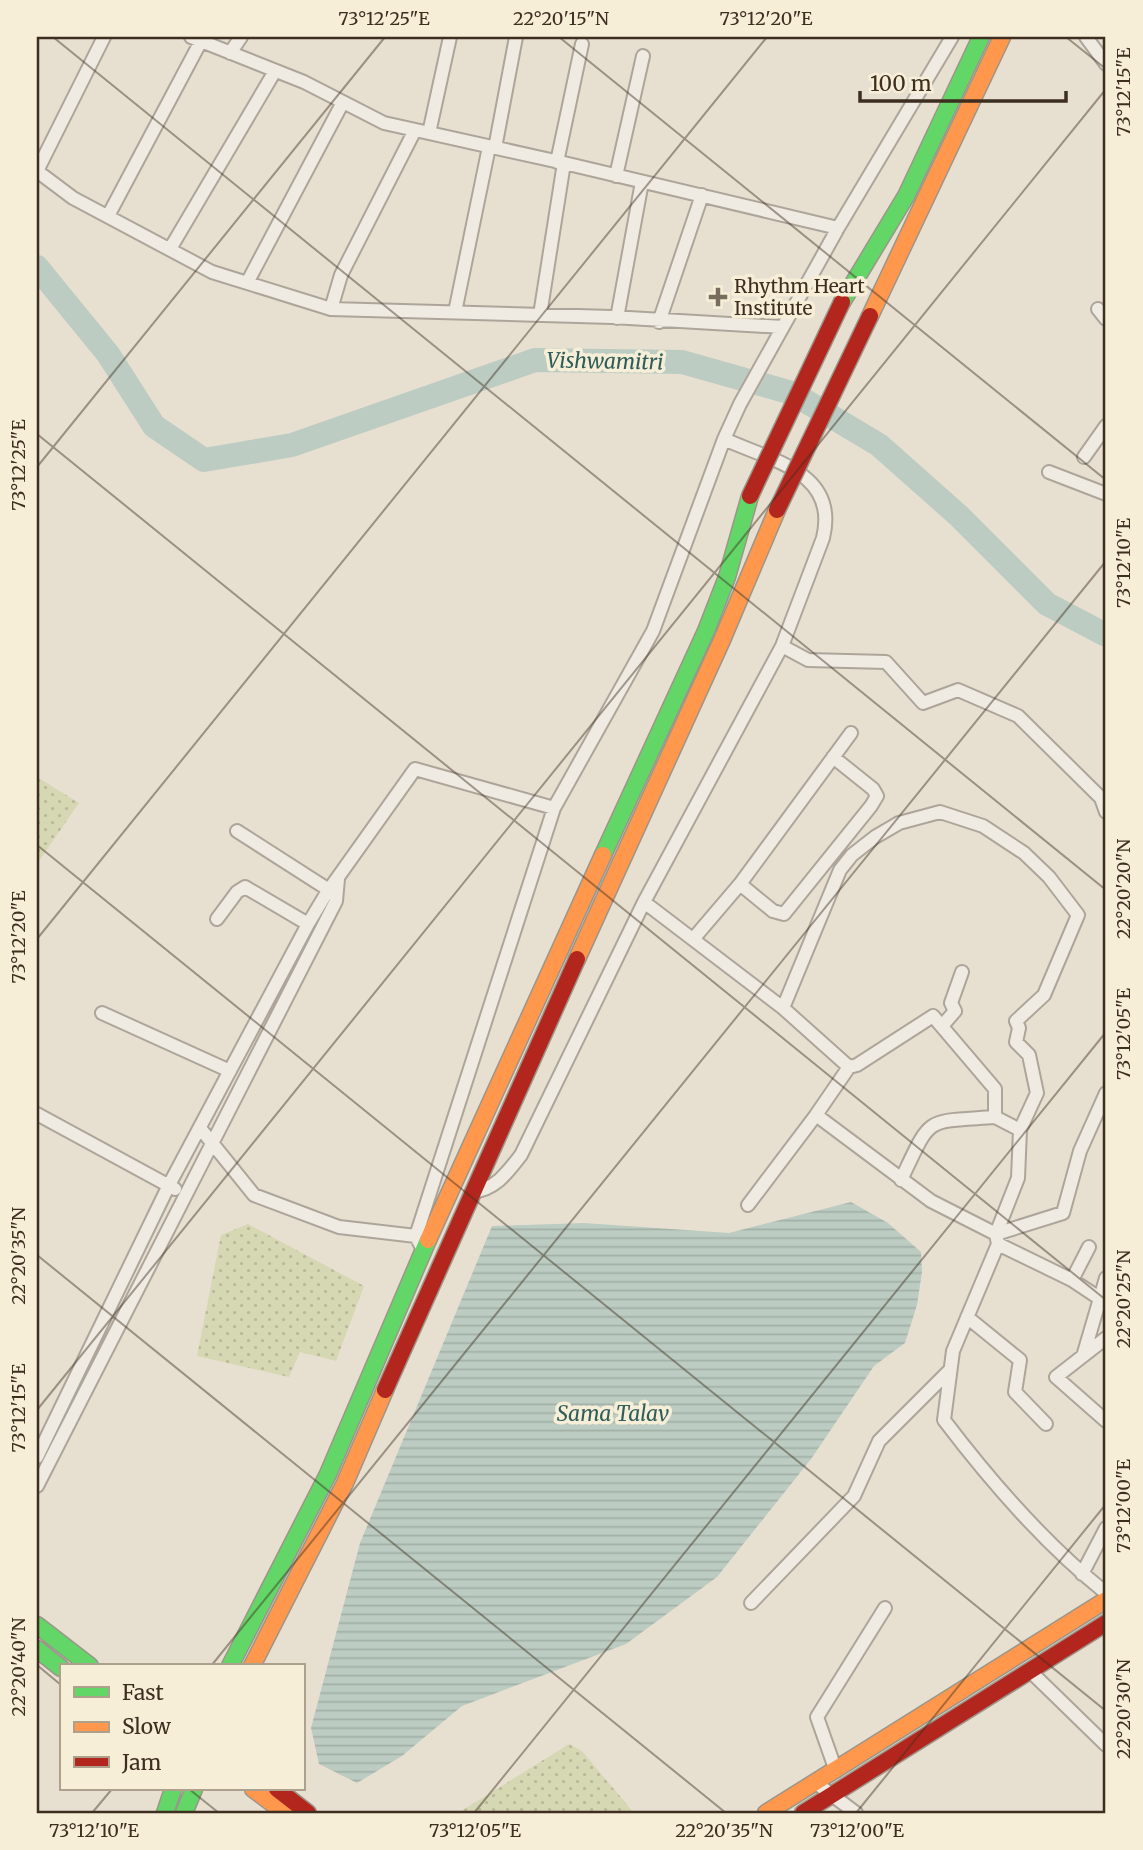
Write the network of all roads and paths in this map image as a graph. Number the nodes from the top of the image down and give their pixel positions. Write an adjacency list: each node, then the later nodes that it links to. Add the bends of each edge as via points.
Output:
1 (104, 37): 20 (street)
2 (241, 37): 11 (street)
3 (450, 37): 17 (street)
4 (516, 37): 18 (street)
5 (952, 37): 25 (street)
6 (981, 37): 71 (main road, bridge, via 906,196 842,302 750,496 727,577 705,631)
7 (1002, 37): 67 (main road, bridge, via 777,510)
8 (196, 39): 11 (street); 24 (street)
9 (1093, 40): 13 (street)
10 (582, 44): 19 (street)
11 (230, 53): 14 (street)
12 (643, 56): 21 (street)
13 (1106, 64)
14 (275, 71): 15 (street); 26 (street)
15 (343, 102): 16 (street, via 384,123); 27 (street)
16 (415, 130): 17 (street); 28 (street, via 341,275)
17 (429, 133): 18 (street)
18 (492, 147): 19 (street); 29 (street)
19 (560, 162): 21 (street); 30 (street)
20 (37, 171): 24 (street, via 73,198)
21 (616, 176): 22 (street)
22 (642, 182): 23 (street); 31 (street)
23 (702, 195): 25 (street); 32 (street)
24 (108, 216): 26 (street)
25 (838, 228): 33 (street)
26 (170, 249): 27 (street, via 212,272)
27 (247, 283): 28 (street)
28 (331, 309): 29 (street)
29 (455, 312): 30 (street)
30 (540, 315): 31 (street)
31 (618, 318): 32 (street)
32 (660, 322): 33 (street)
33 (781, 330): 35 (street)
34 (1106, 426): 36 (street)
35 (724, 439): 39 (street, via 806,476 821,492 825,505 823,538); 42 (street, via 653,631)
36 (1084, 457)
37 (1049, 472): 38 (street)
38 (1106, 494)
39 (782, 646): 43 (street, via 808,660 886,662 923,703 958,690 1018,716 1101,798); 48 (street)
40 (850, 733): 41 (street)
41 (833, 757): 46 (street); 46 (street, via 873,789 877,796 870,806 784,914 773,911)
42 (554, 808): 45 (street, via 415,769); 71 (street)
43 (1106, 812)
44 (237, 831): 47 (street)
45 (338, 878): 47 (street); 64 (street, via 336,901)
46 (740, 884): 51 (street)
47 (329, 890): 50 (street)
48 (644, 902): 51 (street); 67 (street, via 521,1155 503,1178 486,1190)
49 (217, 919): 50 (street, via 244,887)
50 (308, 924): 57 (street)
51 (694, 938): 53 (street)
52 (962, 972): 55 (street, via 951,1003 956,1011)
53 (783, 1008): 56 (street); 63 (street, via 840,870 852,855 900,823 940,813 984,826 1024,853 1078,915 1044,995 1016,1021 1016,1042 1029,1055 1037,1093)
54 (102, 1013): 57 (street)
55 (942, 1026): 56 (street, via 933,1016); 61 (street, via 995,1089)
56 (849, 1067): 60 (street)
57 (230, 1071): 62 (street)
58 (1106, 1093): 70 (street, via 1080,1151 1063,1213)
59 (37, 1114): 66 (street)
60 (816, 1115): 65 (street); 69 (street)
61 (995, 1117): 63 (street); 65 (street, via 934,1122 924,1132)
62 (200, 1128): 64 (street); 66 (street)
63 (1020, 1130): 70 (street, via 1018,1178)
64 (213, 1142): 68 (street); 71 (street, via 254,1195 339,1227)
65 (901, 1180): 70 (street)
66 (169, 1185): 68 (street); 77 (street)
67 (472, 1192): 88 (main road)
68 (185, 1196): 78 (street)
69 (748, 1205)
70 (997, 1239): 74 (street); 76 (street)
71 (420, 1243): 87 (main road)
72 (1089, 1247): 74 (street)
73 (1106, 1278): 75 (street)
74 (1072, 1280): 75 (street)
75 (1100, 1298): 80 (street)
76 (967, 1317): 81 (street); 84 (street, via 1020,1360 1015,1392)
77 (104, 1321): 78 (street); 82 (street)
78 (118, 1327): 82 (street)
79 (1106, 1338): 80 (street)
80 (1084, 1353): 83 (street, via 1056,1377)
81 (949, 1371): 91 (street, via 944,1420 985,1474); 95 (street, via 879,1441 854,1496)
82 (73, 1403): 85 (street); 86 (street)
83 (1106, 1421)
84 (1046, 1424)
85 (37, 1457)
86 (37, 1486)
87 (316, 1497): 88 (main road); 90 (main road)
88 (333, 1506): 92 (main road)
89 (1106, 1528): 91 (street)
90 (280, 1567): 92 (main road); 101 (main road)
91 (1082, 1574): 93 (street)
92 (298, 1575): 102 (main road)
93 (1106, 1593)
94 (1106, 1600): 106 (main road)
95 (751, 1603)
96 (885, 1608): 106 (street, via 817,1717)
97 (1106, 1623): 104 (main road)
98 (37, 1625): 100 (main road)
99 (37, 1649): 103 (main road)
100 (87, 1664)
101 (231, 1664)
102 (253, 1664)
103 (60, 1667)
104 (1029, 1670): 105 (street); 112 (main road)
105 (1106, 1745)
106 (836, 1770): 107 (main road)
107 (816, 1783): 112 (street); 117 (main road)
108 (173, 1790): 113 (main road)
109 (194, 1790): 114 (main road)
110 (254, 1790): 115 (main road)
111 (278, 1790): 116 (main road)
112 (832, 1795): 118 (main road); 119 (street)
113 (165, 1813)
114 (184, 1813)
115 (285, 1813)
116 (308, 1813)
117 (766, 1813)
118 (803, 1813)
119 (856, 1813)

